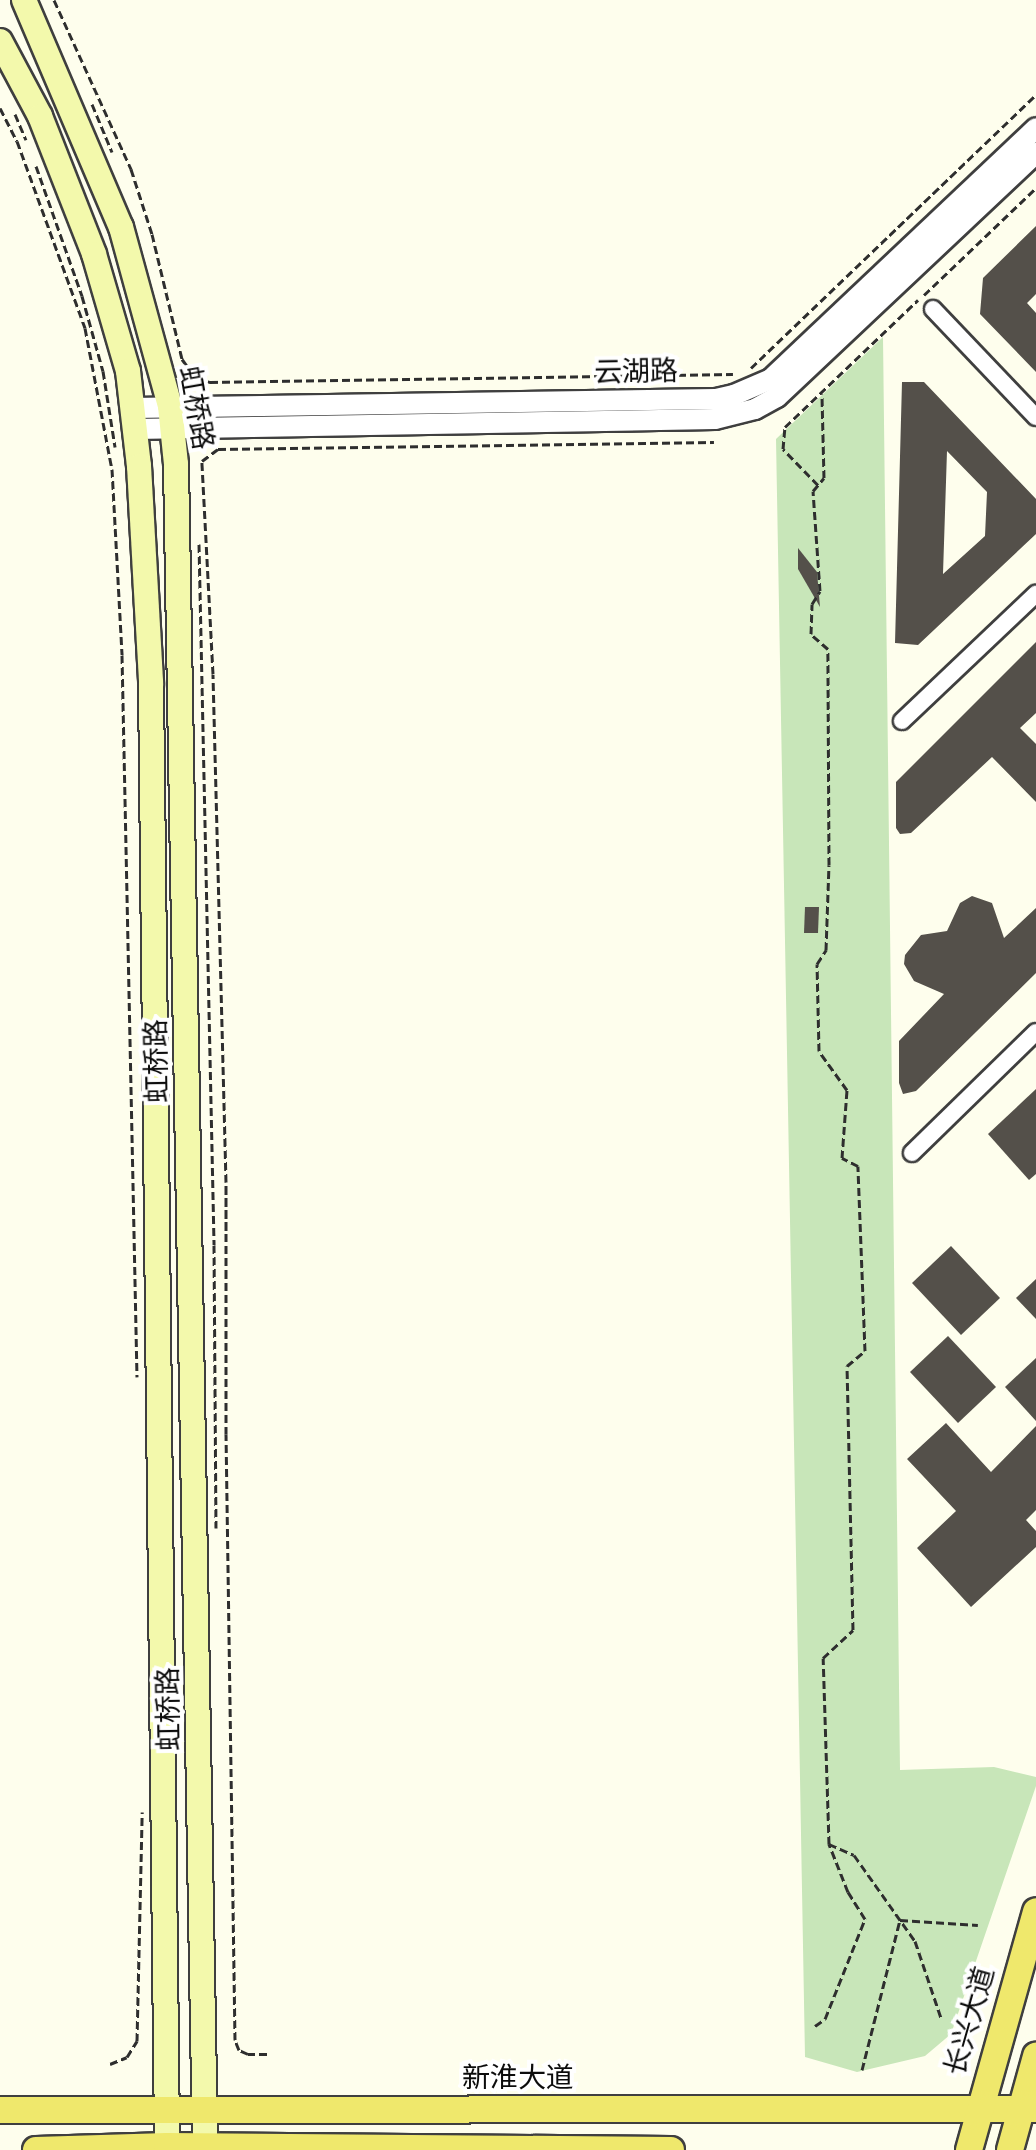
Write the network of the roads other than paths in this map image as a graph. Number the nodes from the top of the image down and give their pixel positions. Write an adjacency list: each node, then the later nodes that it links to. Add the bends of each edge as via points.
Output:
1 (24, 0): 5 (main road, 虹桥路, via 121,227)
2 (0, 41): 6 (main road, 虹桥路, via 40,116)
3 (1036, 128): 8 (street, 云湖路, via 771,379 742,392 716,399)
4 (1036, 153): 8 (street, 云湖路, via 777,397 755,409 715,419)
5 (139, 295): 6 (main road, via 127,315 117,314); 8 (main road, 虹桥路)
6 (108, 304): 10 (main road, 虹桥路, via 128,371)
7 (933, 309): 9 (street)
8 (171, 417): 10 (street, 云湖路); 11 (main road, 虹桥路)
9 (1036, 417)
10 (134, 418): 12 (main road, 虹桥路)
11 (177, 519): 12 (main road); 18 (main road, 虹桥路)
12 (143, 524): 19 (main road, 虹桥路, via 151,683)
13 (1036, 594): 14 (street)
14 (902, 721)
15 (1036, 1032): 16 (street)
16 (912, 1153)
17 (1036, 1911): 25 (main road, 长兴大道)
18 (204, 1984): 19 (main road); 24 (main road, 虹桥路)
19 (165, 1985): 21 (main road, 虹桥路)
20 (1036, 2056): 22 (main road)
21 (166, 2108): 23 (main road, 新淮大道); 24 (main road, 新淮大道); 26 (main road, 虹桥路)
22 (1028, 2109): 25 (main road, 新淮大道); 31 (main road)
23 (0, 2110)
24 (206, 2110): 25 (main road, 新淮大道); 27 (main road, 虹桥路)
25 (979, 2110): 30 (main road, 长兴大道)
26 (167, 2146): 27 (main road); 28 (main road)
27 (205, 2147): 29 (main road)
28 (36, 2150)
29 (671, 2150)
30 (969, 2150)
31 (1008, 2150): 32 (main road)
32 (1021, 2150)

